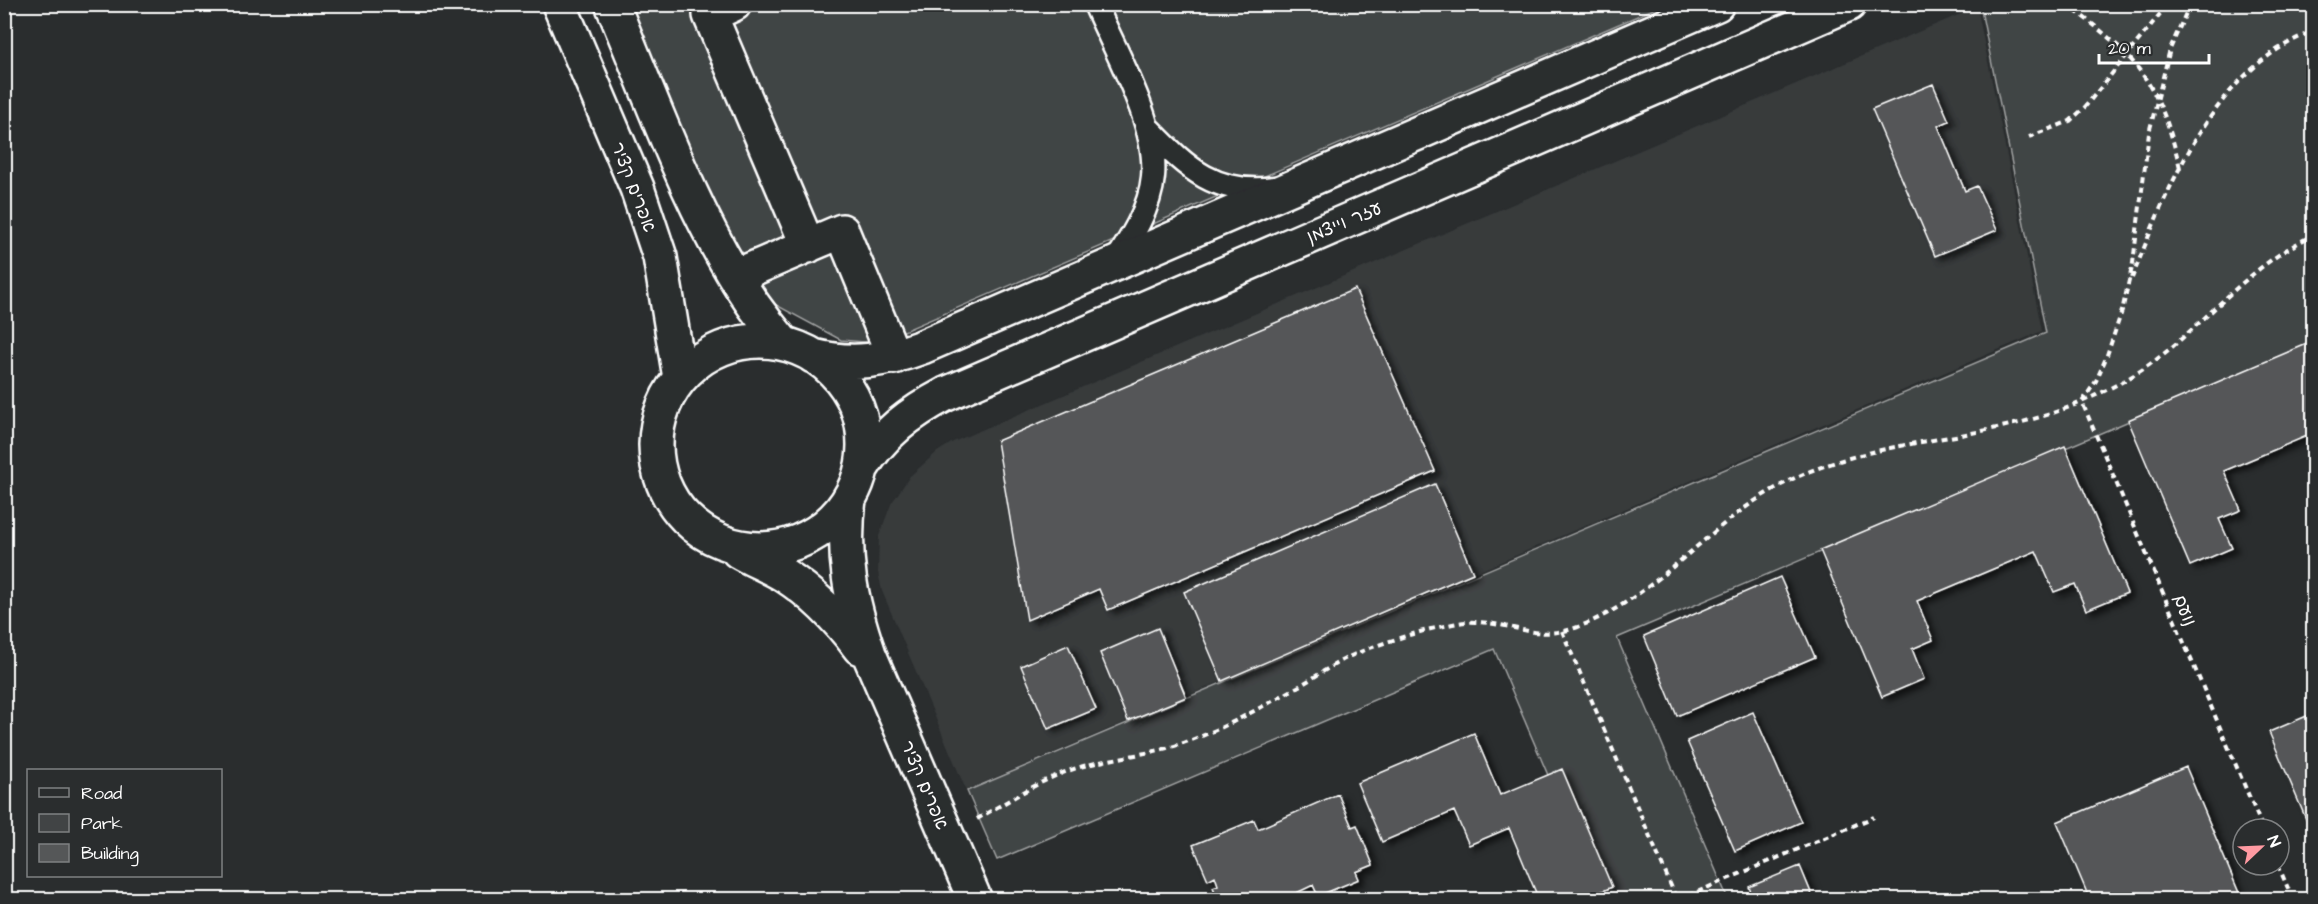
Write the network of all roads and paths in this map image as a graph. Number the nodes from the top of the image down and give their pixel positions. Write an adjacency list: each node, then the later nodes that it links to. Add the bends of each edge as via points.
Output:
1 (559, 4): 25 (street, אפרים קציר, via 637,188 660,257)
2 (612, 4): 20 (street, via 683,172)
3 (734, 4): 18 (street, via 710,15)
4 (1095, 4): 13 (lane)
5 (1717, 4): 16 (street)
6 (1849, 4): 27 (street, עזר וייצמן, via 946,394 888,432)
7 (2066, 4): 11 (path)
8 (2171, 4): 11 (path)
9 (2190, 4): 12 (path, via 2170,49)
10 (2313, 32): 15 (path, via 2271,55 2238,83 2210,119)
11 (2127, 53): 12 (path, via 2144,73); 14 (path, via 2070,122)
12 (2158, 101): 15 (path, via 2171,131); 21 (path, via 2143,163 2140,213)
13 (1150, 130): 16 (lane, via 1184,165 1213,182 1250,191); 19 (lane, via 1153,178 1138,227)
14 (2030, 137)
15 (2180, 169): 21 (path)
16 (1297, 185): 19 (street)
17 (2313, 235): 26 (path, via 2271,260 2151,363)
18 (808, 246): 20 (street); 24 (street, via 842,231)
19 (1114, 264): 24 (street)
20 (736, 276): 22 (street)
21 (2128, 287): 26 (path, via 2106,358)
22 (783, 344): 23 (street); 25 (street, via 751,341 727,346 704,357)
23 (813, 356): 24 (street, via 846,363); 27 (street, via 838,376 856,405 864,437)
24 (894, 357)
25 (680, 378): 29 (street, via 658,421 658,470 682,514 706,535)
26 (2082, 402): 30 (path, via 2000,429 1879,450 1805,473 1738,511 1633,597 1591,621); 33 (path, נועם)
27 (861, 469): 28 (street)
28 (849, 499): 29 (street, via 829,523 801,541 768,549); 31 (street, אפרים קציר, via 845,533 848,576 858,622)
29 (721, 542): 31 (street, אפרים קציר, via 783,574 812,595 838,620)
30 (1562, 631): 34 (path, via 1523,632 1475,622 1415,633 1352,656 1185,743 1078,767 1049,778); 37 (path)
31 (876, 670): 34 (street, אפרים קציר)
32 (1874, 817): 37 (path)
33 (2258, 817)
34 (948, 836): 36 (street, אפרים קציר)
35 (2283, 877): 38 (path)
36 (975, 900)
37 (1678, 900)
38 (2293, 900)

